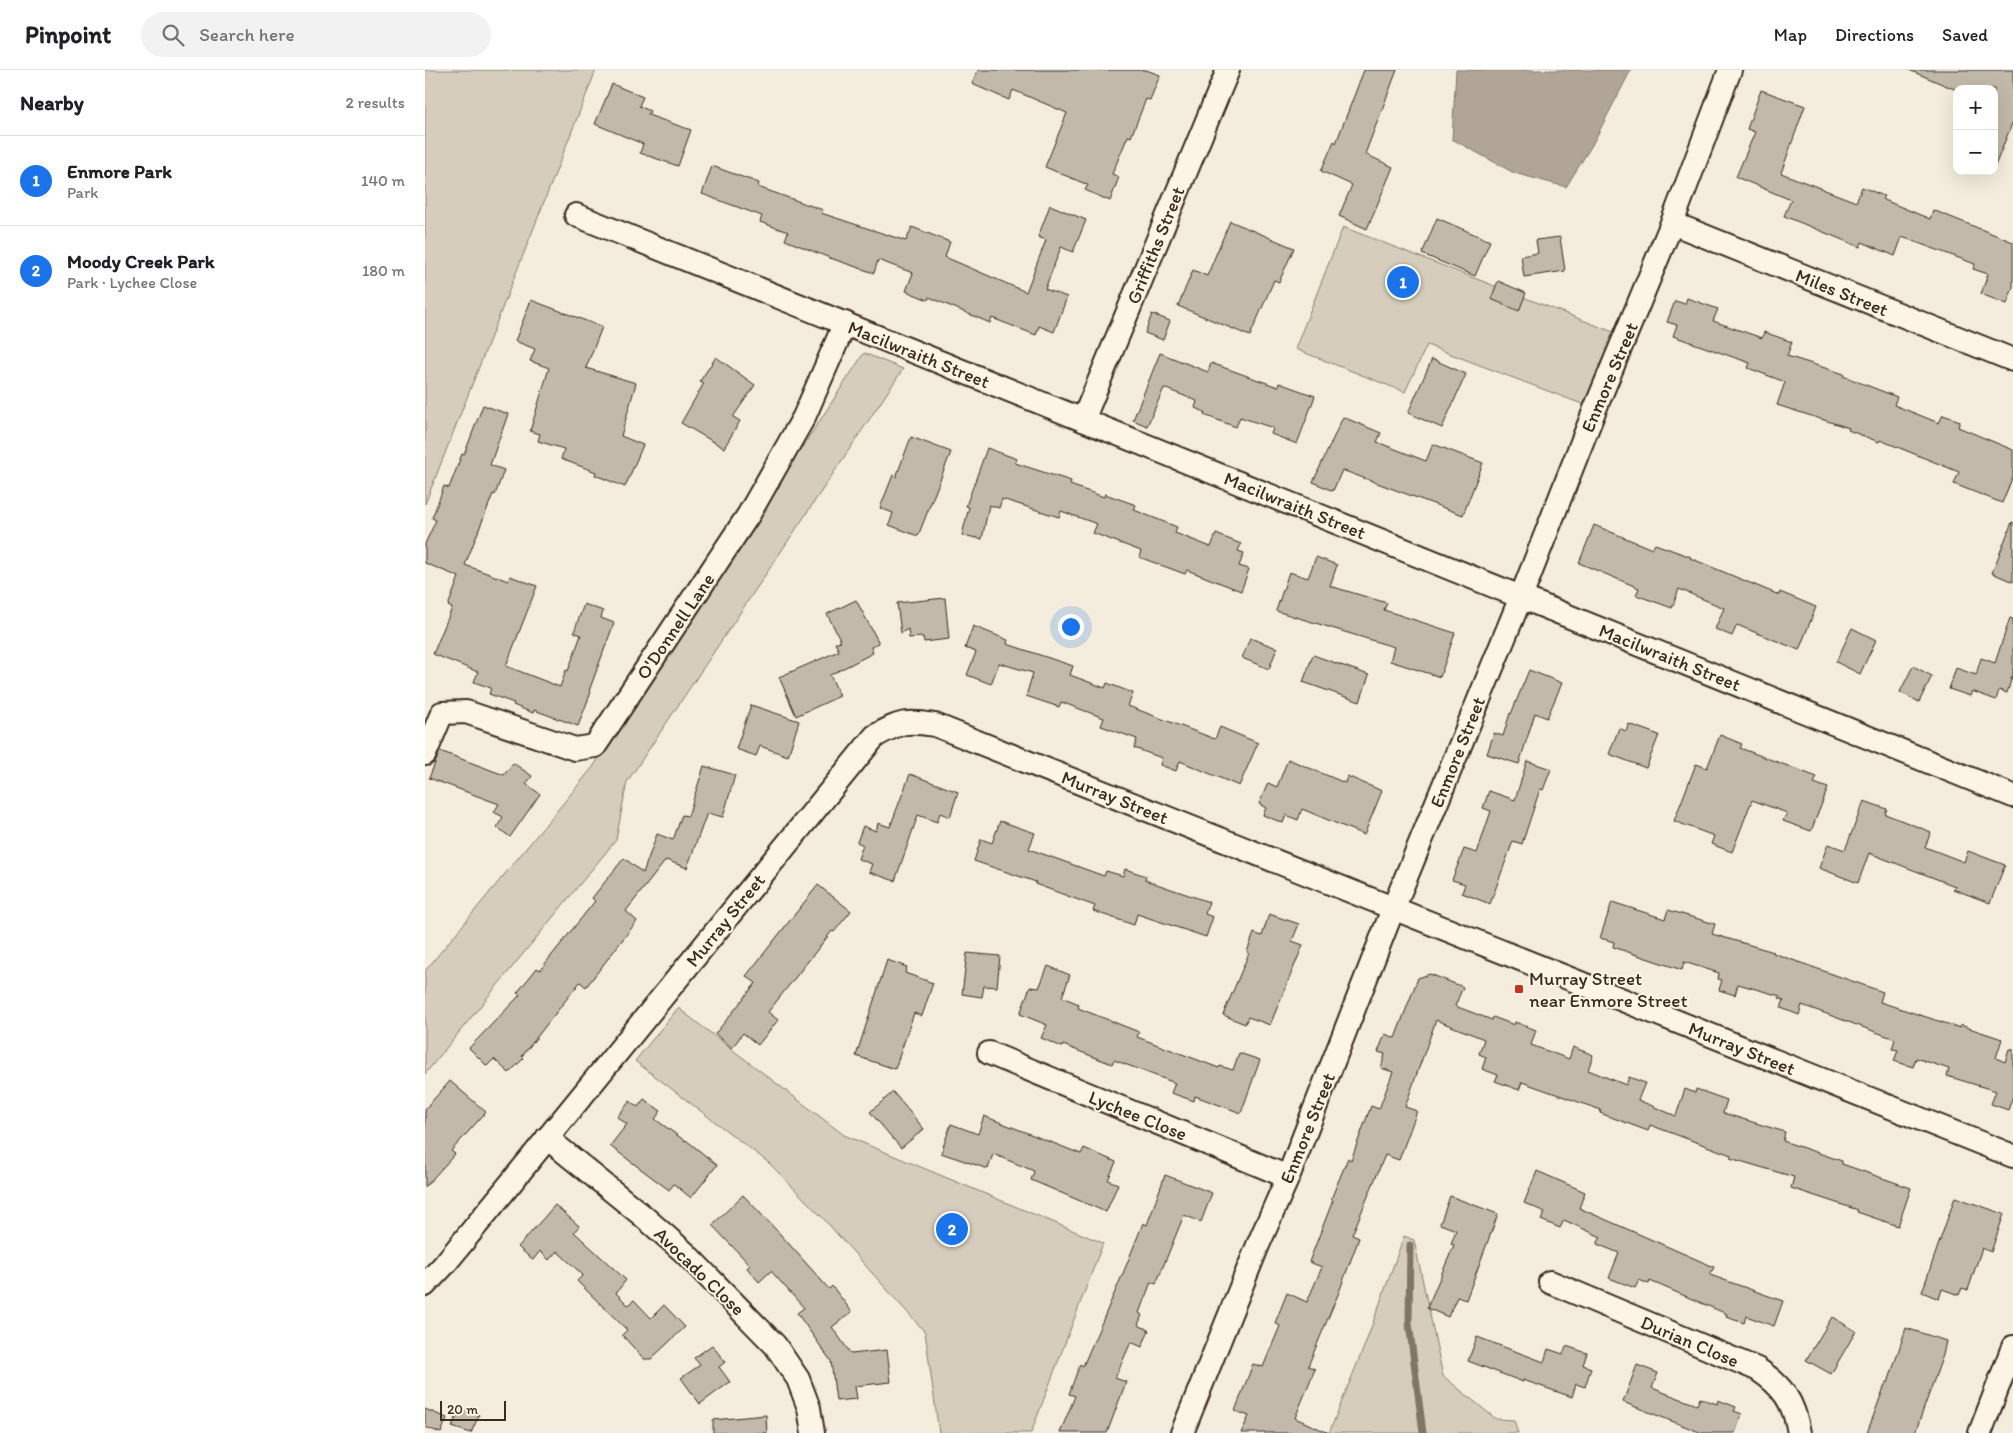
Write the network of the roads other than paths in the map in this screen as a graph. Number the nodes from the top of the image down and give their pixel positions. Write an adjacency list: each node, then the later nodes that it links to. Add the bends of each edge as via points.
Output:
1 (1228, 70): 7 (street, Griffiths Street)
2 (1730, 70): 4 (street, Enmore Street)
3 (577, 215): 5 (street, Macilwraith Street)
4 (1671, 223): 6 (street, Miles Street); 8 (street, Enmore Street)
5 (845, 323): 7 (street, Macilwraith Street); 9 (street, O'Donnell Lane, via 805,417 749,514 595,746 575,749 466,712 450,712 442,713)
6 (2013, 360)
7 (1083, 420): 8 (street, Macilwraith Street)
8 (1521, 597): 10 (street, Macilwraith Street); 11 (street, Enmore Street)
9 (425, 754)
10 (2013, 796)
11 (1393, 909): 13 (street, Murray Street, via 935,725 911,721 875,736); 14 (street, Murray Street); 15 (street, Enmore Street)
12 (989, 1053): 15 (street, Lychee Close)
13 (547, 1138): 17 (street, Murray Street); 19 (street, Avocado Close, via 684,1252 775,1345 798,1379 809,1408)
14 (2013, 1156)
15 (1288, 1176): 20 (street, Enmore Street)
16 (1550, 1282): 21 (street, Durian Close, via 1757,1370 1775,1381 1786,1396)
17 (425, 1285)
18 (2013, 1347): 22 (street)
19 (813, 1433)
20 (1182, 1433)
21 (1799, 1433)
22 (1980, 1433)

